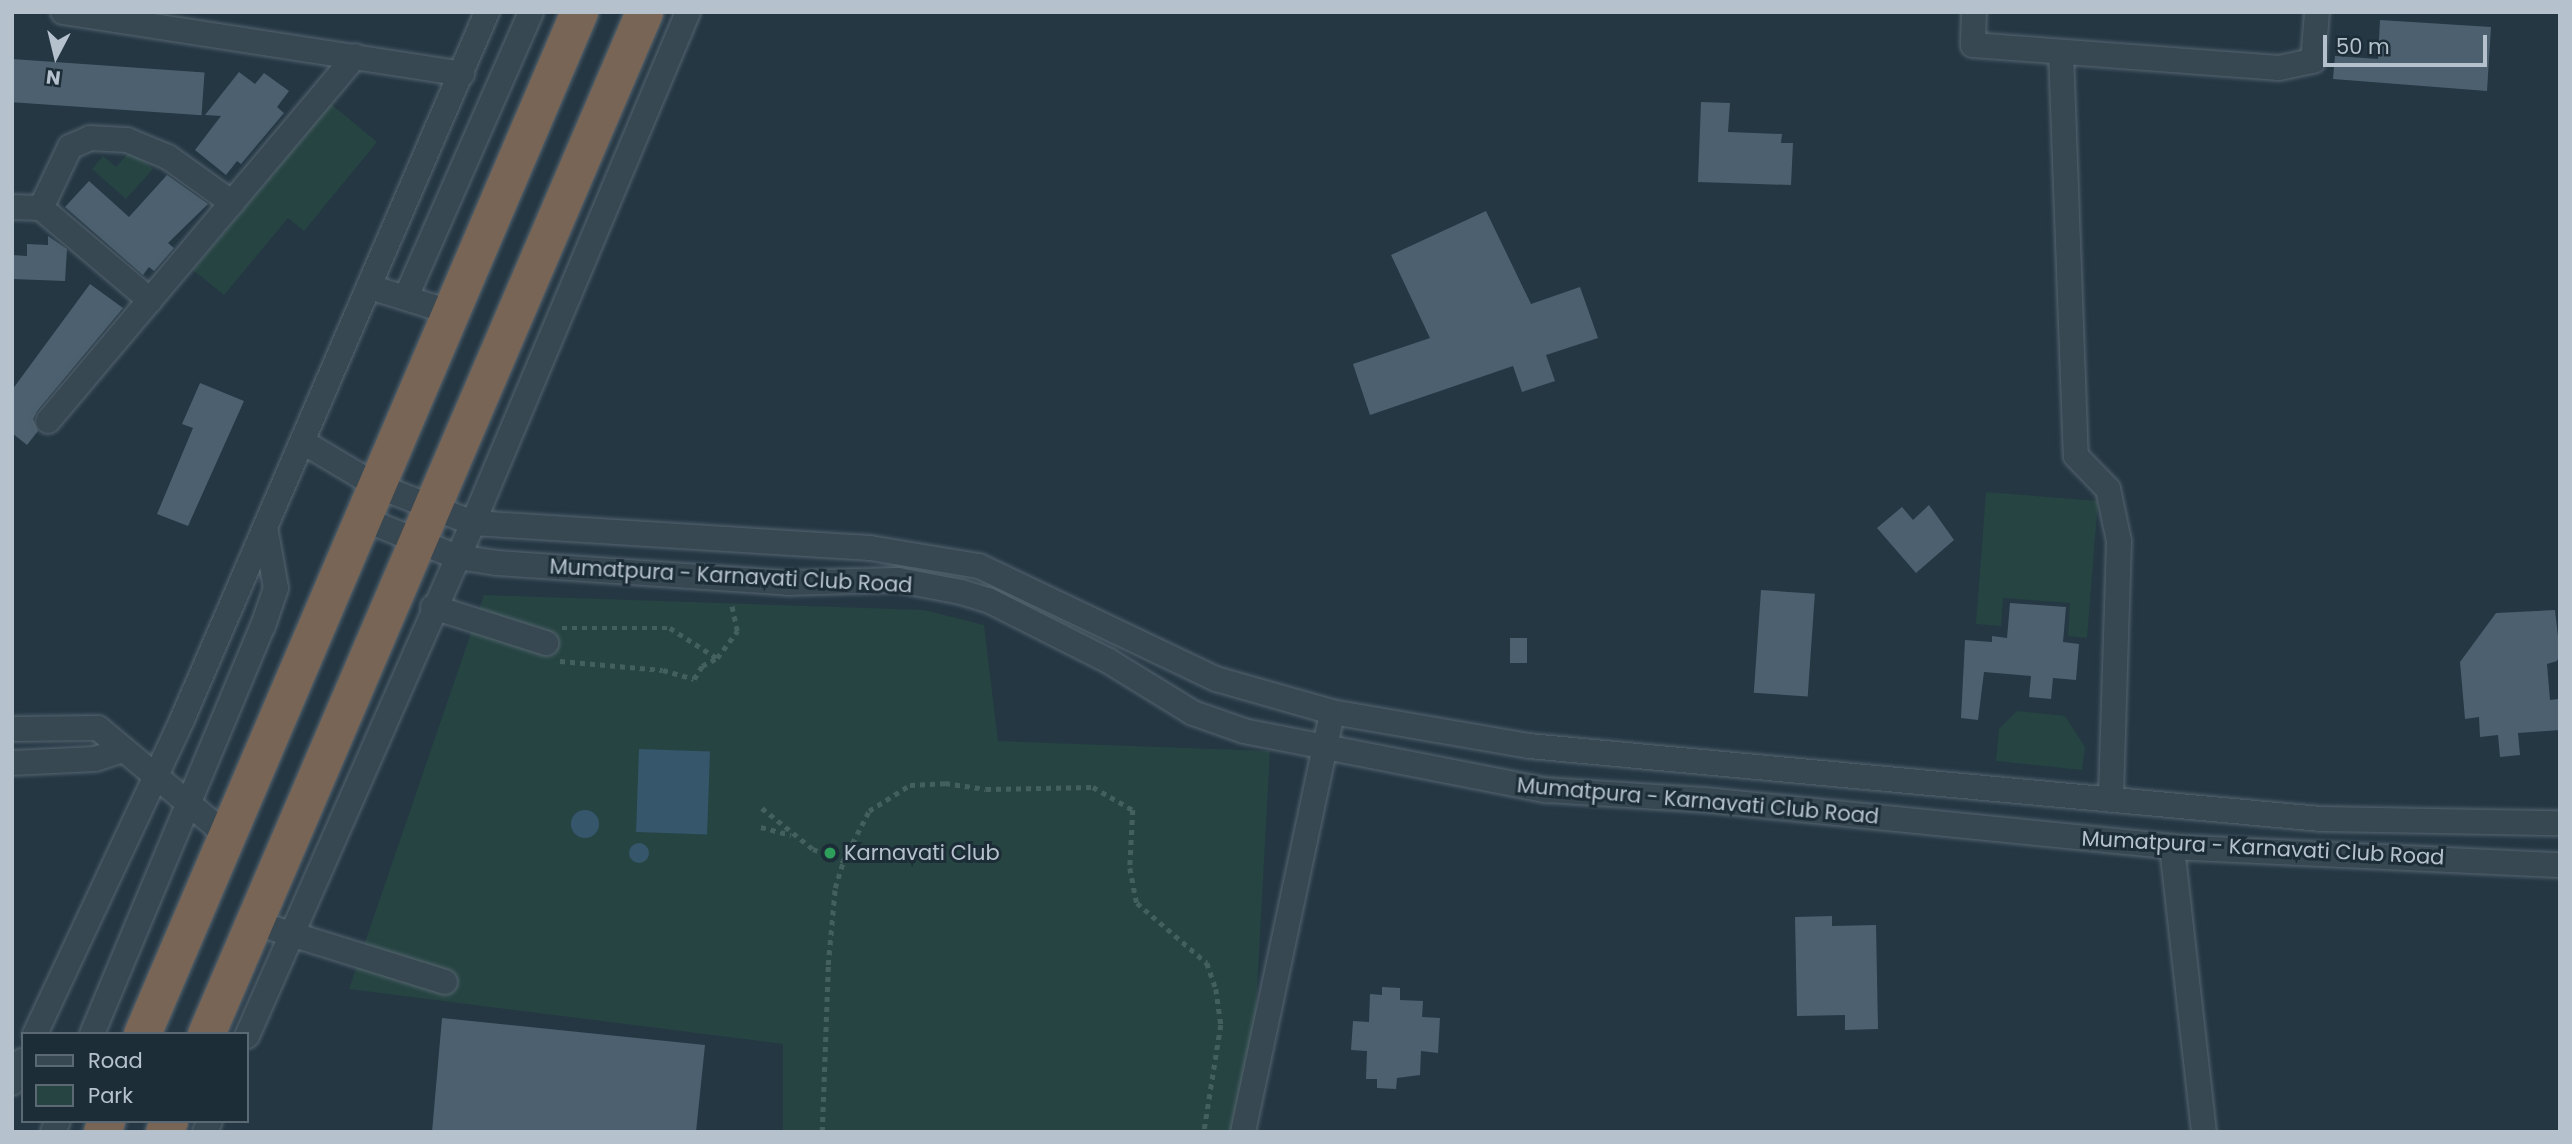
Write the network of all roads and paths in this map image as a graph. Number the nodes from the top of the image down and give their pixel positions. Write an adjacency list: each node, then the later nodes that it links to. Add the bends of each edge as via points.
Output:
1 (63, 12): 10 (street)
2 (487, 12): 11 (street)
3 (531, 12): 16 (street)
4 (579, 12): 18 (highway)
5 (644, 12): 24 (highway)
6 (688, 12): 23 (street)
7 (1974, 12): 9 (street, via 1973,45)
8 (2318, 12): 9 (street, via 2313,61 2279,68)
9 (2061, 52): 37 (street, via 2076,456 2108,489 2119,541)
10 (355, 56): 11 (street); 12 (street)
11 (462, 74): 15 (street)
12 (232, 203): 14 (street, via 168,157 127,140 90,138 70,147); 17 (street)
13 (12, 206): 14 (street)
14 (41, 208): 17 (street)
15 (370, 287): 16 (street); 20 (street)
16 (406, 297): 18 (street)
17 (150, 300): 19 (street)
18 (450, 312): 21 (highway)
19 (48, 421)
20 (303, 442): 21 (street); 25 (street)
21 (375, 485): 22 (highway); 24 (street)
22 (361, 518): 24 (street); 42 (highway)
23 (473, 523): 24 (street, Mumatpura - Karnavati Club Road); 26 (street); 31 (street, Mumatpura - Karnavati Club Road, via 870,548 979,566 1216,679)
24 (424, 525): 26 (street, Mumatpura - Karnavati Club Road); 47 (highway)
25 (265, 527): 36 (street); 38 (street, via 276,588)
26 (457, 557): 28 (street); 33 (street, Mumatpura - Karnavati Club Road, via 544,568 788,583 898,580 961,592 988,600 1107,660 1193,713 1244,731)
27 (731, 603): 30 (path, via 737,631)
28 (433, 607): 29 (street); 48 (street)
29 (548, 651): 30 (path, via 694,679 702,666); 30 (path, via 563,627 670,628)
30 (717, 658)
31 (1332, 712): 33 (street); 37 (street, Mumatpura - Karnavati Club Road, via 1529,746)
32 (12, 729): 34 (street, via 98,728)
33 (1326, 747): 44 (street, Mumatpura - Karnavati Club Road, via 1546,790 1705,800); 59 (street)
34 (122, 750): 35 (street, via 95,759); 36 (street)
35 (12, 763)
36 (155, 777): 38 (street); 50 (street)
37 (2111, 800): 40 (street, Mumatpura - Karnavati Club Road, via 2321,819)
38 (188, 802): 42 (street); 51 (street)
39 (762, 808): 43 (path)
40 (2560, 823)
41 (761, 827): 43 (path)
42 (225, 834): 52 (highway)
43 (795, 836): 45 (path, via 813,849)
44 (2172, 847): 46 (street, Mumatpura - Karnavati Club Road); 60 (street)
45 (845, 861): 57 (path, via 835,888 828,965); 58 (path, via 869,811 910,785 1093,786 1123,800 1133,810 1130,868 1137,903 1207,963 1216,989 1221,1025)
46 (2560, 864)
47 (254, 922): 48 (street); 53 (highway)
48 (290, 935): 49 (street); 54 (street)
49 (444, 982)
50 (36, 1032)
51 (93, 1032)
52 (143, 1032)
53 (207, 1032)
54 (248, 1034)
55 (21, 1064): 56 (street)
56 (12, 1083)
57 (822, 1132)
58 (1204, 1132)
59 (1243, 1132)
60 (2204, 1132)

